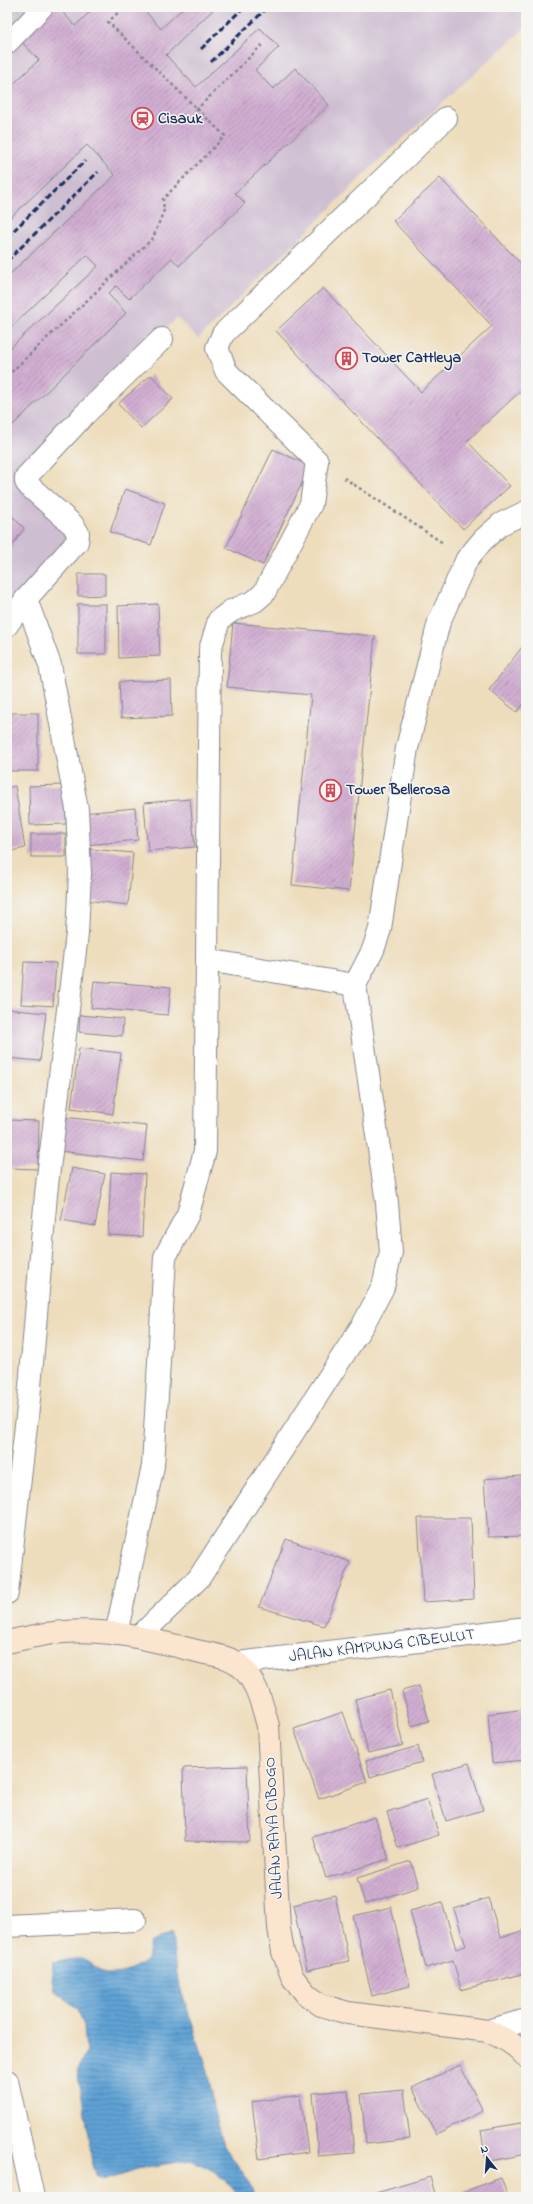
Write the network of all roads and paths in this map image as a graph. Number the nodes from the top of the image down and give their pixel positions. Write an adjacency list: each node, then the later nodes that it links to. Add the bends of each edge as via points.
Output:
1 (43, 7): 3 (lane)
2 (124, 7): 5 (path, via 108,22)
3 (7, 44)
4 (263, 44): 5 (path)
5 (196, 110): 8 (path, via 225,136 163,199 164,210 153,238)
6 (446, 118): 9 (street, via 223,334 217,348 226,371)
7 (162, 339): 12 (street, via 84,415 26,477 29,486 73,525 78,533 77,542)
8 (7, 376)
9 (317, 461): 11 (path); 14 (street, via 311,504 264,593 255,601 219,620 213,634 210,650)
10 (526, 512): 11 (street, via 501,524)
11 (467, 559): 15 (street, via 439,622 419,696 397,805 380,929 373,950)
12 (26, 598): 13 (street); 16 (street, via 50,664 77,809 80,873 77,934 46,1194 29,1398)
13 (7, 625)
14 (207, 960): 15 (street); 18 (street, via 205,1151 188,1214 165,1257 154,1466)
15 (355, 985): 19 (street, via 387,1203 391,1252 383,1287 364,1323 199,1578)
16 (7, 1593)
17 (526, 1628): 21 (street, JALAN KAMPUNG CIBEULUT)
18 (116, 1634): 19 (street, JALAN RAYA CIBOGO); 20 (street, JALAN RAYA CIBOGO, via 64,1632)
19 (139, 1637): 21 (street, JALAN RAYA CIBOGO, via 220,1656)
20 (7, 1642)
21 (238, 1664): 25 (street, JALAN RAYA CIBOGO, via 249,1676 258,1694 268,1726 279,1928 283,1952 293,1978 321,2005 348,2013)
22 (135, 1920): 23 (street)
23 (7, 1926)
24 (526, 2020): 25 (street)
25 (488, 2031): 26 (street, JALAN RAYA CIBOGO, via 507,2040)
26 (526, 2057)
27 (7, 2081): 28 (street)
28 (33, 2197)

